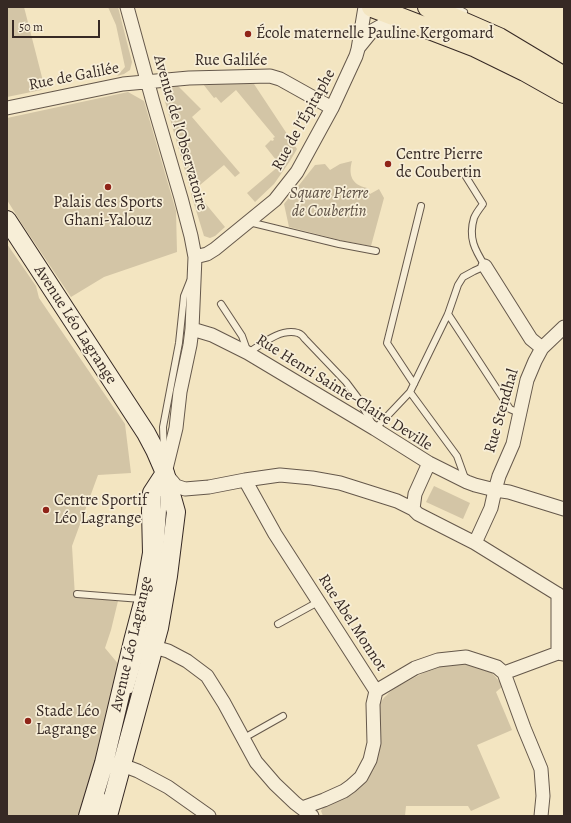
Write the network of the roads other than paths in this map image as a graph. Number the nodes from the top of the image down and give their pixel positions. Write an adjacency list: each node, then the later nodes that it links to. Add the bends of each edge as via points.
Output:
1 (127, 7): 12 (street, Avenue de l'Observatoire)
2 (364, 7): 10 (street, Rue de l'Épitaphe)
3 (372, 7): 7 (main road)
4 (428, 7): 9 (main road)
5 (454, 7): 6 (lane)
6 (471, 17)
7 (401, 19): 10 (street, Rue de l'Épitaphe, via 372,31); 13 (main road, via 476,47)
8 (476, 21): 9 (lane)
9 (499, 38): 11 (main road)
10 (358, 49): 15 (street, Rue de l'Épitaphe)
11 (564, 77)
12 (147, 81): 14 (street, Rue de Galilée, via 112,85); 15 (street, Rue Galilée, via 270,76); 21 (street, Avenue de l'Observatoire, via 191,236)
13 (564, 92)
14 (7, 108)
15 (332, 108): 19 (street, Rue de l'Épitaphe, via 297,172 275,200)
16 (463, 172): 22 (lane, via 482,204 474,216 472,231 473,244)
17 (421, 206): 29 (lane, via 386,343)
18 (7, 220): 34 (main road, Avenue Léo Lagrange, via 146,433)
19 (249, 222): 20 (lane); 21 (street, Rue de l'Épitaphe)
20 (376, 251)
21 (195, 263): 26 (street, Avenue de l'Observatoire); 34 (lane, via 184,296 179,343 163,427)
22 (485, 266): 24 (lane, via 464,278 458,285); 27 (street, via 531,339)
23 (221, 304): 28 (lane, via 242,336)
24 (448, 314): 29 (lane); 31 (lane, via 510,409)
25 (563, 328): 27 (street, Rue Stendhal)
26 (192, 329): 28 (street, Rue Henri Sainte-Claire Deville, via 212,335); 34 (street, Avenue de l'Observatoire, via 176,428)
27 (542, 348): 31 (street, Rue Stendhal, via 527,380)
28 (248, 353): 32 (street, Rue Henri Sainte-Claire Deville); 32 (lane, via 280,334 299,333 346,382)
29 (414, 384): 30 (lane)
30 (410, 392): 32 (lane); 36 (lane, via 457,456)
31 (519, 413): 37 (street, Rue Stendhal, via 513,444)
32 (375, 429): 33 (street, Rue Henri Sainte-Claire Deville)
33 (429, 463): 36 (street); 38 (street, Rue Henri Sainte-Claire Deville, via 415,494)
34 (165, 473): 35 (street, via 176,486 185,489); 43 (main road, Avenue Léo Lagrange, via 152,492 152,554); 46 (lane, Avenue Léo Lagrange, via 159,572); 46 (main road, Avenue Léo Lagrange, via 176,512 168,576 159,628)
35 (245, 480): 38 (street, via 280,475 312,478 340,483 397,501); 44 (street, Rue Abel Monnot)
36 (467, 482): 37 (street)
37 (495, 490): 39 (street); 40 (street, Rue Stendhal, via 491,508)
38 (413, 509): 40 (street)
39 (564, 509)
40 (475, 543): 42 (street)
41 (77, 594): 43 (lane)
42 (561, 596): 47 (street)
43 (144, 599): 46 (main road, Avenue Léo Lagrange)
44 (318, 602): 45 (lane); 49 (street, Rue Abel Monnot)
45 (278, 624)
46 (143, 644): 50 (lane, Avenue Léo Lagrange); 52 (street, via 168,651 207,676); 53 (main road, Avenue Léo Lagrange); 56 (main road, Avenue Léo Lagrange)
47 (561, 653): 48 (street)
48 (504, 673): 49 (street, via 497,667 466,657 438,660 414,668); 61 (street, via 541,769)
49 (376, 691): 55 (street, Rue Abel Monnot, via 373,704 374,744 370,760 361,777 344,791)
50 (129, 696)
51 (283, 716): 52 (lane)
52 (244, 738): 55 (street, via 256,762 275,784)
53 (122, 764): 58 (main road, Avenue Léo Lagrange); 59 (street, via 168,787)
54 (104, 793): 57 (lane)
55 (302, 808): 60 (street)
56 (88, 816)
57 (98, 816)
58 (108, 816)
59 (209, 816)
60 (312, 816)
61 (541, 816)

